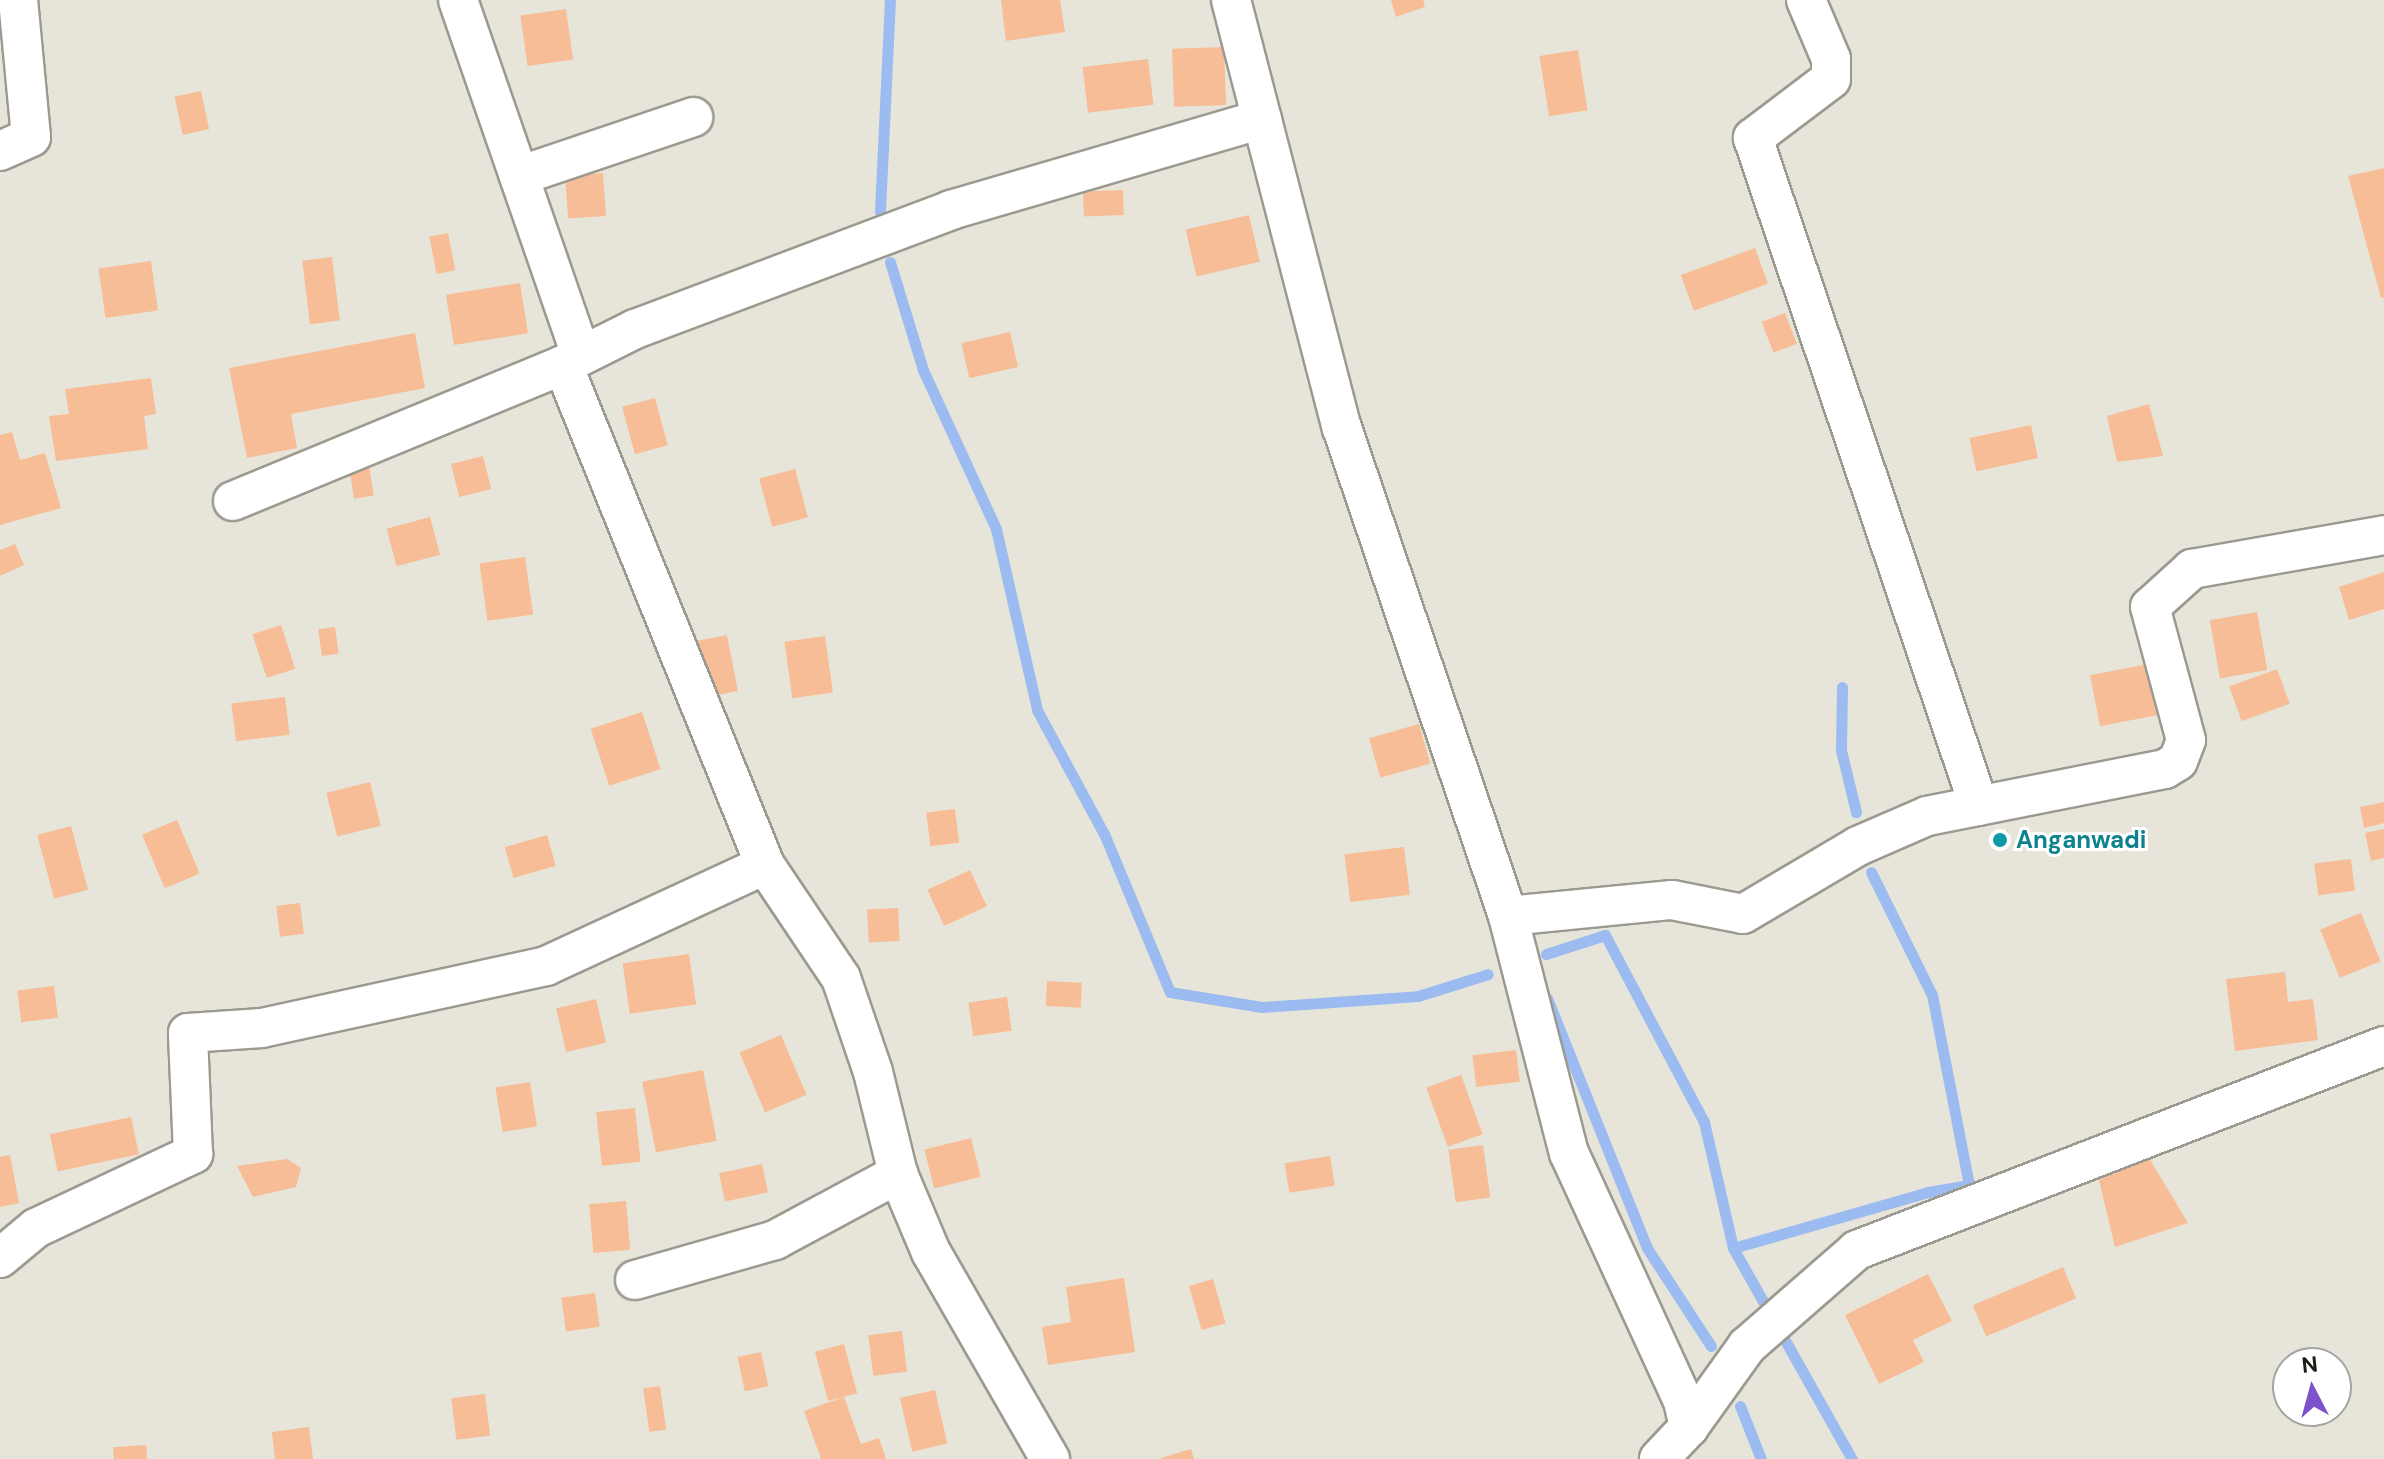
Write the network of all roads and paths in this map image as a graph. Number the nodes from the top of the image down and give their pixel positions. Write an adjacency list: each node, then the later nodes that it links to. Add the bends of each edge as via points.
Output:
1 (18, 0): 7 (street, via 31,137)
2 (458, 0): 8 (street)
3 (1231, 0): 6 (street)
4 (1806, 0): 12 (street, via 1831,59 1831,79 1753,138)
5 (693, 117): 8 (street)
6 (1262, 119): 9 (street, via 951,210 635,329); 14 (street, via 1342,428)
7 (0, 151)
8 (519, 176): 9 (street)
9 (572, 360): 10 (street); 13 (street)
10 (233, 501)
11 (2384, 535): 12 (street, via 2192,569 2150,607 2186,740 2178,761 2165,769)
12 (1979, 806): 14 (street, via 1884,832 1743,914 1672,900)
13 (765, 865): 16 (street, via 841,978 873,1072); 17 (street, via 546,966 262,1028 188,1033 193,1154 36,1228)
14 (1508, 916): 19 (street, via 1569,1153 1683,1401)
15 (2384, 1046): 19 (street, via 1857,1250 1747,1346)
16 (898, 1174): 18 (street, via 775,1240); 20 (street, via 948,1285)
17 (0, 1258)
18 (635, 1280)
19 (1689, 1427): 21 (street)
20 (1050, 1459)
21 (1659, 1459)

